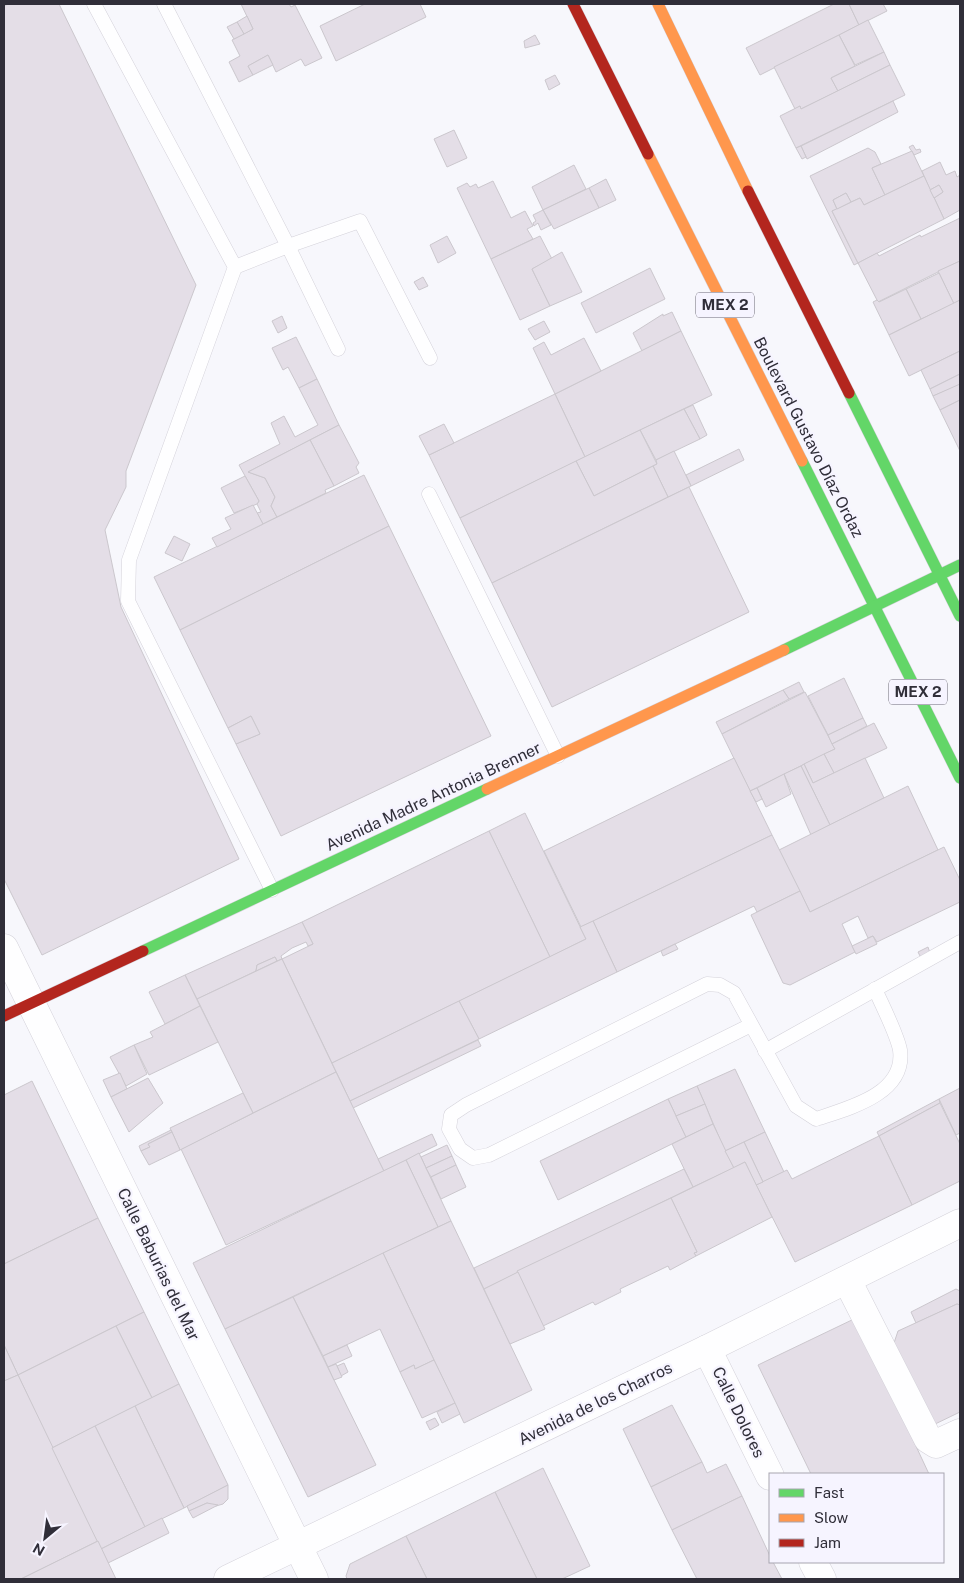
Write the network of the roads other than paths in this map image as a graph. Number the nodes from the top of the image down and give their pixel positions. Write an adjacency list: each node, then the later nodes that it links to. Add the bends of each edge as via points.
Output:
1 (94, 4): 6 (lane)
2 (164, 4): 5 (lane)
3 (573, 4): 12 (main road, Boulevard Gustavo Díaz Ordaz / MEX 2)
4 (658, 4): 11 (main road, via 745,186)
5 (288, 246): 6 (lane); 7 (lane); 8 (lane, via 360,221)
6 (235, 267): 16 (lane, via 129,560 128,601)
7 (338, 349)
8 (430, 358)
9 (429, 494): 14 (lane)
10 (960, 565): 11 (main road, Avenida Madre Antonia Brenner)
11 (940, 574): 12 (main road, Avenida Madre Antonia Brenner); 13 (main road)
12 (876, 607): 14 (main road, Avenida Madre Antonia Brenner); 15 (main road, Boulevard Gustavo Díaz Ordaz / MEX 2)
13 (960, 616)
14 (558, 756): 16 (main road, Avenida Madre Antonia Brenner)
15 (960, 778)
16 (272, 890): 20 (main road, Avenida Madre Antonia Brenner)
17 (960, 942): 19 (lane)
18 (4, 948): 20 (street, Calle Baburias del Mar)
19 (875, 989): 23 (lane); 23 (lane, via 900,1050 898,1073 883,1092 816,1119 796,1106)
20 (31, 1002): 21 (main road, Avenida Madre Antonia Brenner); 29 (street, Calle Baburias del Mar)
21 (4, 1016)
22 (751, 1025): 22 (lane, via 734,993 720,985 707,984 466,1105 451,1115 448,1129 460,1149 473,1158 489,1155); 23 (lane)
23 (766, 1051)
24 (960, 1223): 25 (street, Avenida de los Charros)
25 (847, 1280): 26 (street, Avenida de los Charros); 27 (street, via 928,1439 936,1444)
26 (707, 1349): 28 (street, Calle Dolores); 29 (street, Avenida de los Charros)
27 (960, 1433)
28 (769, 1474)
29 (298, 1547): 31 (street, Avenida de los Charros); 32 (street, Calle Baburias del Mar)
30 (814, 1563): 33 (street)
31 (228, 1579)
32 (314, 1579)
33 (822, 1579)

